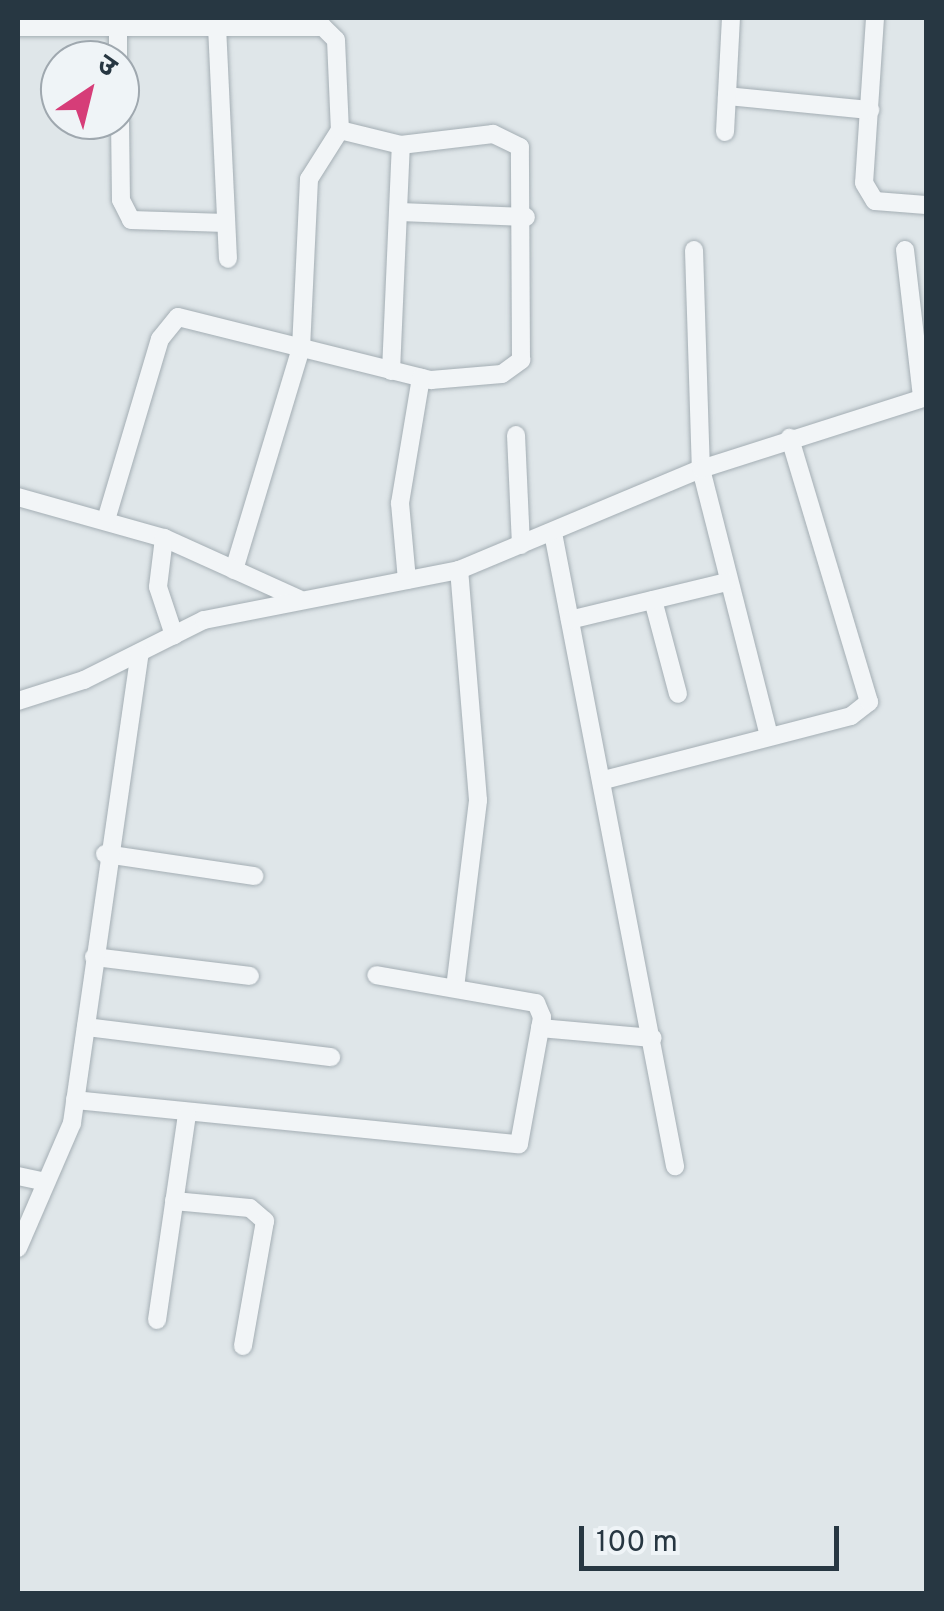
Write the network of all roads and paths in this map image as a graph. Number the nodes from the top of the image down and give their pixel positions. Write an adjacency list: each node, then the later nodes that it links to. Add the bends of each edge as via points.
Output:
1 (731, 18): 9 (street)
2 (875, 18): 10 (street)
3 (60, 22): 5 (street); 7 (street)
4 (322, 22): 6 (street); 11 (street, via 336,40)
5 (118, 26): 6 (street); 8 (street)
6 (217, 26): 18 (street)
7 (18, 27)
8 (118, 40)
9 (727, 96): 10 (street); 12 (street)
10 (870, 110): 15 (street, via 867,193)
11 (340, 130): 14 (street); 22 (street, via 309,179)
12 (725, 132)
13 (120, 140): 18 (street, via 121,200 131,220)
14 (400, 145): 16 (street); 17 (street, via 504,136 526,155)
15 (926, 205)
16 (400, 212): 17 (street); 23 (street)
17 (526, 217): 24 (street, via 521,360 502,374)
18 (226, 223): 21 (street)
19 (694, 250): 28 (street)
20 (905, 250): 25 (street)
21 (228, 259)
22 (301, 348): 23 (street); 30 (street, via 184,314 170,320); 34 (street)
23 (391, 371): 24 (street)
24 (421, 378): 36 (street, via 400,503)
25 (924, 398): 27 (street)
26 (516, 435): 33 (street)
27 (790, 438): 28 (street); 45 (street, via 870,693 851,716)
28 (701, 469): 31 (street); 37 (street)
29 (18, 497): 30 (street)
30 (106, 520): 32 (street)
31 (553, 533): 33 (street); 40 (street)
32 (164, 538): 34 (street); 41 (street, via 158,587)
33 (521, 544): 35 (street)
34 (234, 570): 38 (street)
35 (459, 570): 36 (street); 52 (street, via 478,800)
36 (406, 580): 38 (street)
37 (727, 582): 39 (street); 45 (street)
38 (299, 599): 41 (street)
39 (653, 600): 40 (street); 43 (street)
40 (570, 620): 46 (street)
41 (174, 635): 42 (street)
42 (140, 654): 44 (street); 47 (street)
43 (678, 694)
44 (18, 701)
45 (768, 735): 46 (street)
46 (604, 780): 55 (street)
47 (105, 854): 48 (street); 49 (street)
48 (254, 876)
49 (94, 957): 50 (street); 53 (street)
50 (250, 976)
51 (376, 976): 52 (street)
52 (456, 988): 54 (street, via 531,1000)
53 (86, 1027): 56 (street); 57 (street)
54 (540, 1028): 55 (street); 58 (street, via 519,1144)
55 (653, 1038): 59 (street)
56 (331, 1057)
57 (76, 1100): 58 (street); 61 (street, via 69,1135)
58 (187, 1115): 62 (street)
59 (675, 1166)
60 (18, 1176): 61 (street)
61 (42, 1180): 63 (street)
62 (174, 1202): 64 (street); 65 (street, via 262,1216)
63 (18, 1248)
64 (157, 1320)
65 (243, 1346)

